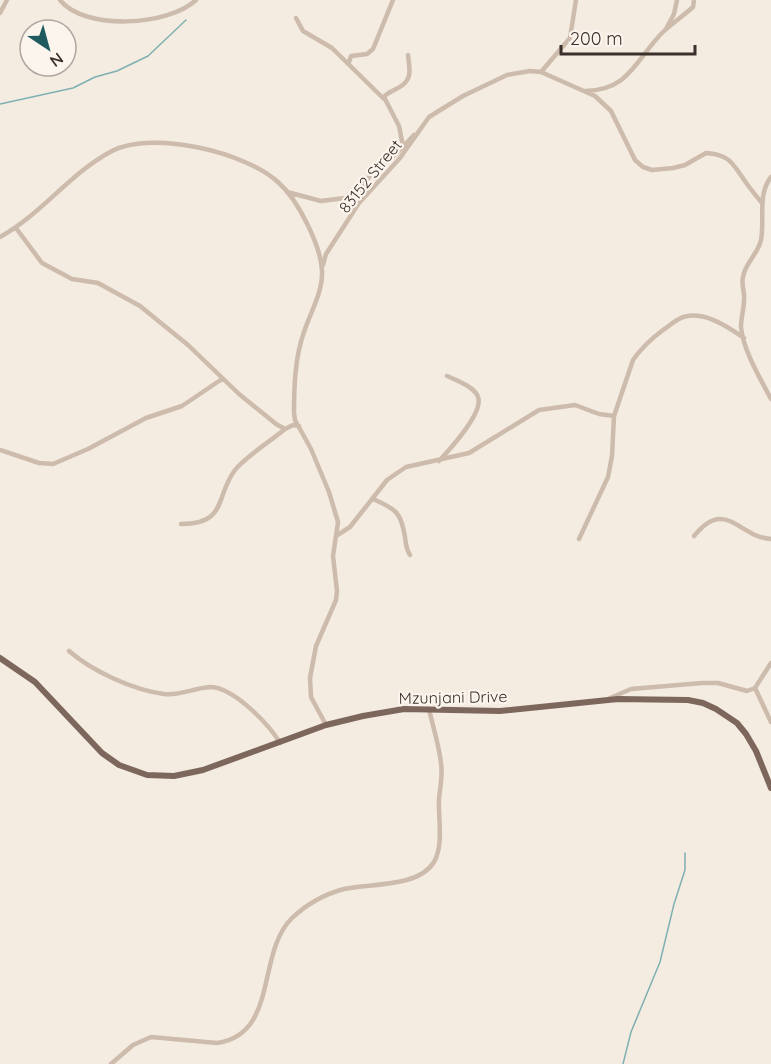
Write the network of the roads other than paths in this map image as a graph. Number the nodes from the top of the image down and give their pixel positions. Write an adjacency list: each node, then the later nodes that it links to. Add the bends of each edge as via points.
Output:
1 (7, 0): 8 (street)
2 (60, 0): 3 (street, via 80,14 120,22 177,12)
3 (196, 0)
4 (393, 0): 12 (street, via 373,49 351,56)
5 (576, 0): 13 (street, via 570,38)
6 (677, 0): 10 (street)
7 (694, 0): 10 (street, via 693,7)
8 (0, 13)
9 (296, 18): 12 (street, via 303,31)
10 (664, 32): 14 (street, via 623,80)
11 (408, 55): 15 (street, via 409,79)
12 (350, 64): 15 (street)
13 (541, 72): 14 (street, 83152 Street); 16 (street, 83152 Street, via 518,72 484,85 435,112)
14 (582, 91): 20 (street, 83152 Street, via 595,96 610,111 634,160 643,167 673,168 706,153 726,158)
15 (384, 99): 17 (street, via 399,126)
16 (419, 131): 17 (street, 83152 Street); 23 (street, 83152 Street, via 359,203 326,254)
17 (403, 146): 19 (street, 83152 Street, via 358,191 345,198 321,201)
18 (771, 177): 20 (street)
19 (287, 192): 21 (street, via 267,173 199,147 134,144 112,151 86,168); 23 (street, via 312,235)
20 (762, 203): 24 (street, via 761,241 742,280)
21 (16, 228): 22 (street); 26 (street, via 42,263 72,279 98,283 140,306)
22 (0, 237)
23 (322, 267): 29 (street, via 320,286 299,349 294,405)
24 (744, 338): 27 (street); 28 (street, via 705,318 679,319 638,352)
25 (447, 376): 32 (street, via 473,390 479,400 458,441)
26 (222, 379): 30 (street); 31 (street, via 183,406 146,418 53,464 39,464)
27 (771, 399)
28 (614, 416): 32 (street, via 575,405 539,410 469,453); 37 (street, via 608,477)
29 (299, 426): 30 (street); 35 (street, via 334,507)
30 (285, 429): 34 (street, via 234,471 219,506 209,518)
31 (0, 450)
32 (439, 461): 33 (street, via 400,470 382,485)
33 (374, 499): 35 (street, via 350,527); 39 (street, via 399,515)
34 (182, 524)
35 (336, 536): 47 (street, via 336,600 316,646 310,678 311,697)
36 (694, 536): 38 (street, via 718,519 735,522)
37 (579, 539)
38 (771, 539)
39 (410, 555)
40 (69, 651): 48 (street, via 89,666 151,692 176,694 209,687 224,690 267,724)
41 (0, 658): 48 (main road, Mzunjani Drive, via 34,682 102,753 137,772 174,776)
42 (771, 663): 43 (street)
43 (755, 688): 44 (street, via 743,691 718,683 671,685 626,690); 46 (street)
44 (606, 700): 45 (main road, Mzunjani Drive, via 500,711); 49 (main road, Mzunjani Drive, via 688,700 716,709 746,734)
45 (429, 709): 47 (main road, Mzunjani Drive, via 404,709); 50 (street, via 442,766 438,849 429,868 414,878 327,894 291,919 271,959 256,1013 241,1035 217,1043 151,1037 133,1045)
46 (771, 722)
47 (326, 725): 48 (main road, Mzunjani Drive)
48 (280, 743)
49 (771, 788)
50 (111, 1064)

